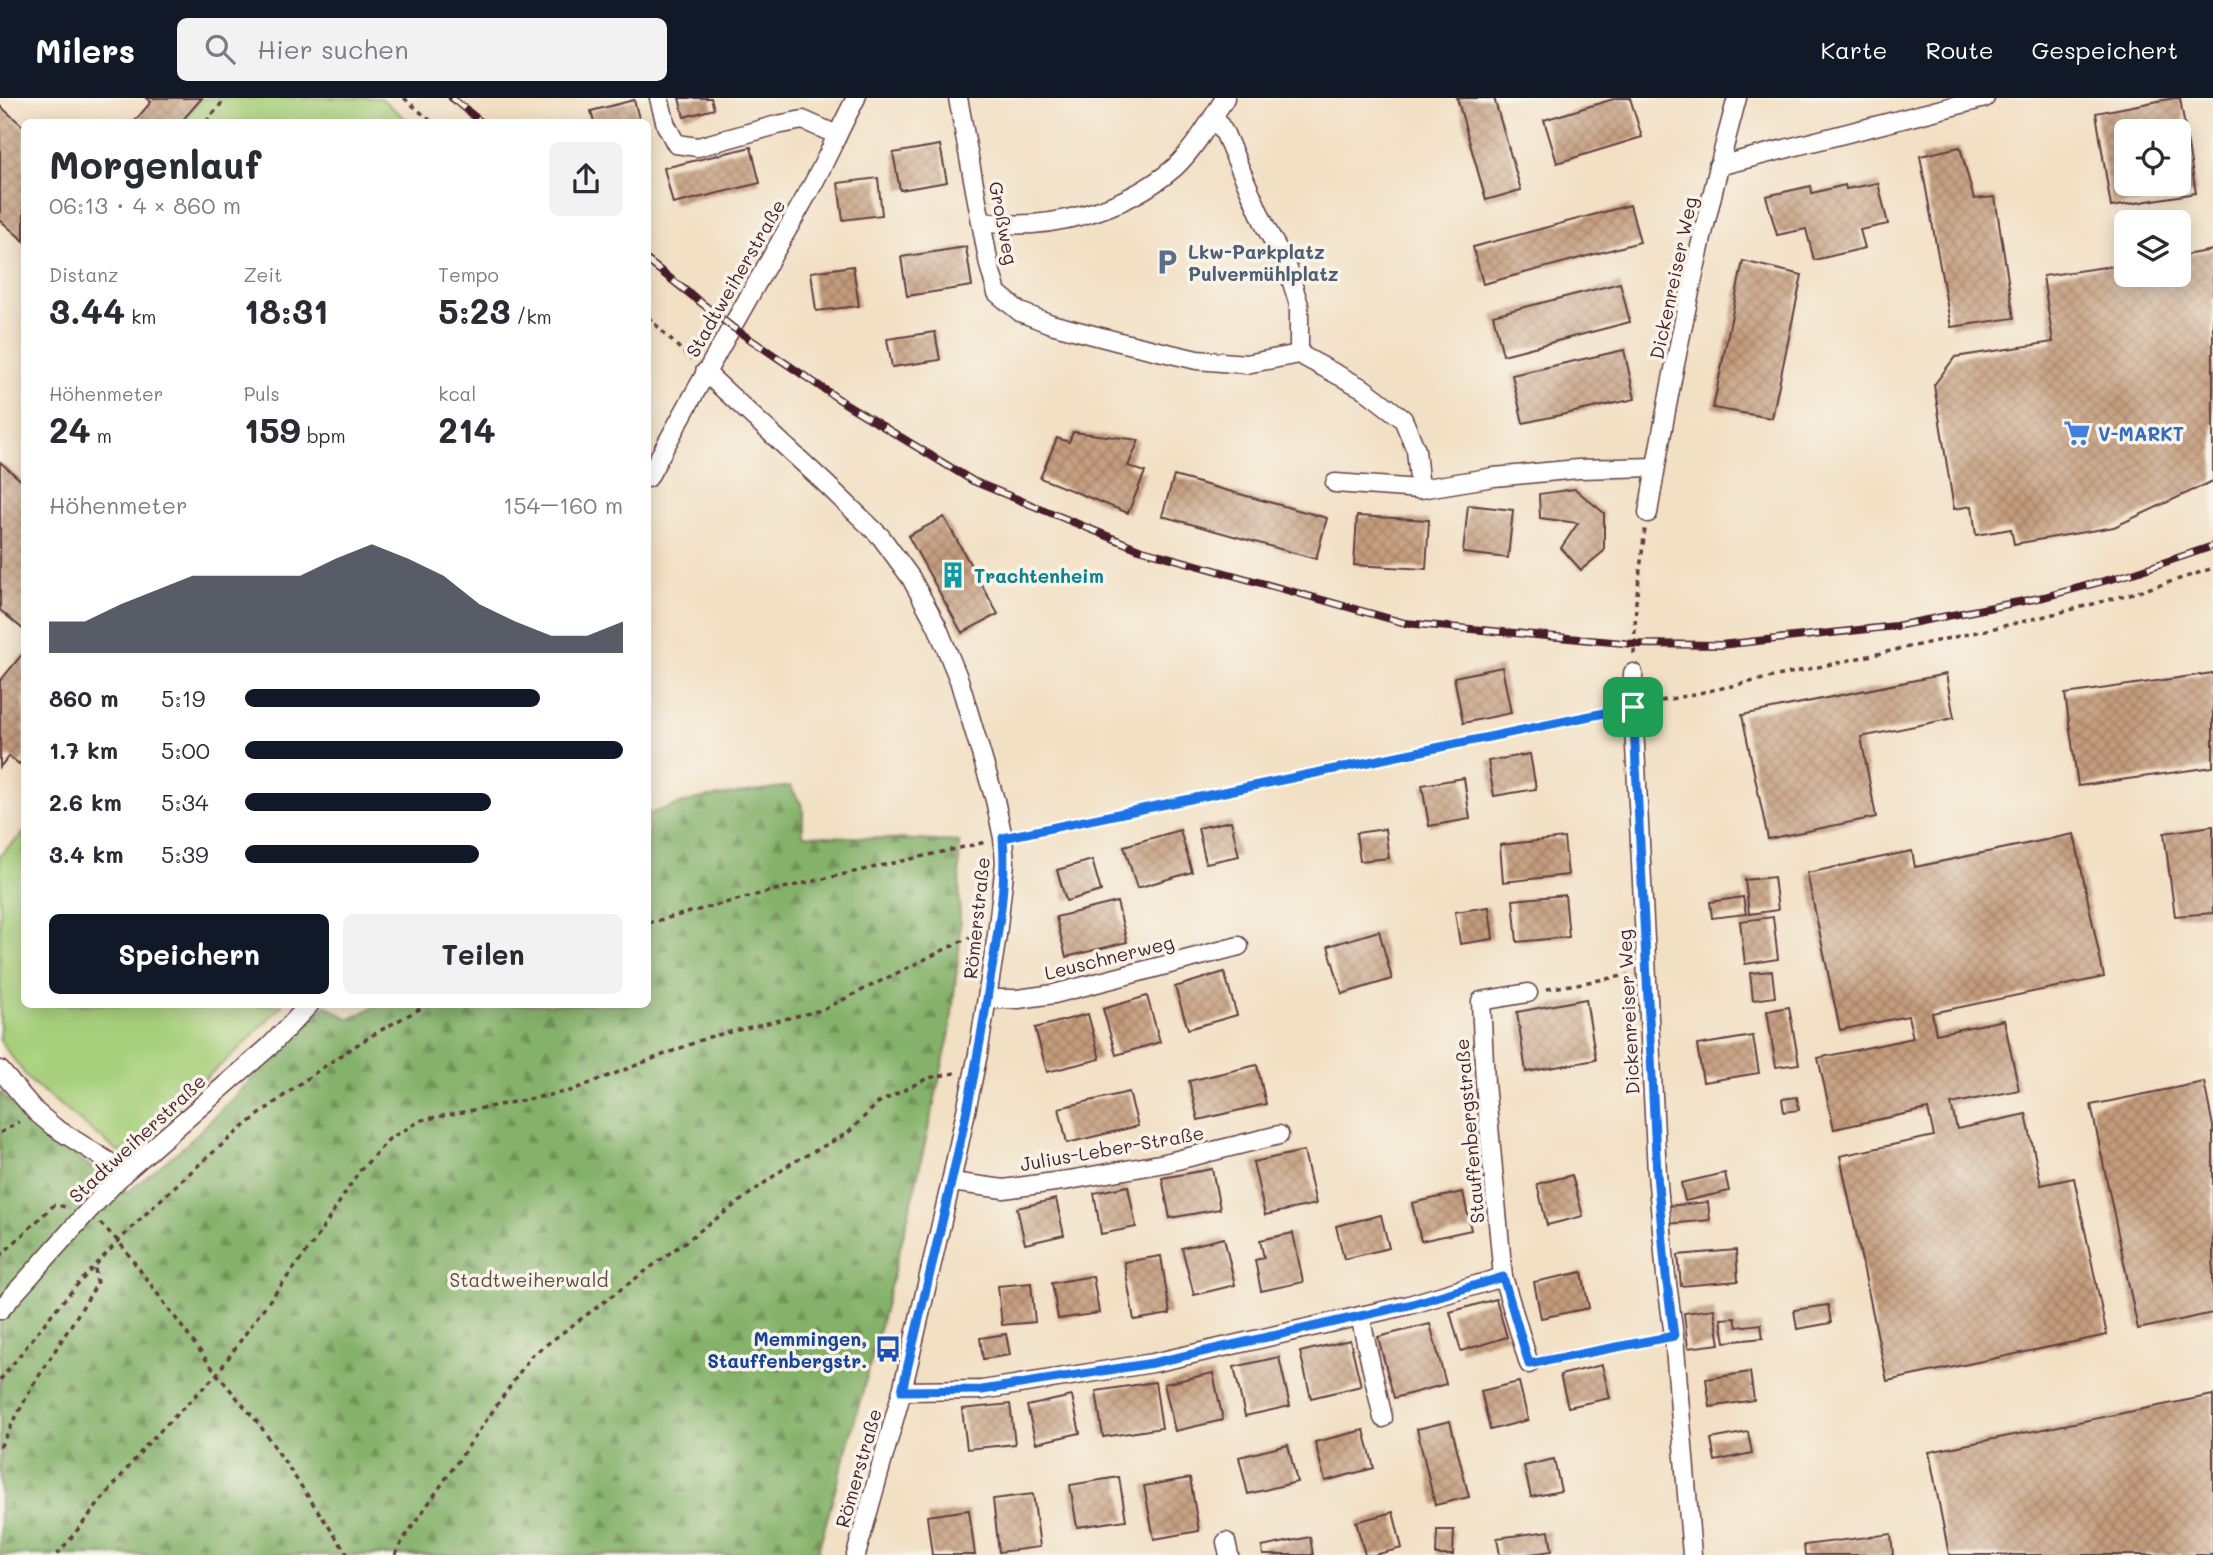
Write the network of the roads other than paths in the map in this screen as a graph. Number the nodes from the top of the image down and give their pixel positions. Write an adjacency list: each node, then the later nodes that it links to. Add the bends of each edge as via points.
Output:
1 (659, 98): 8 (street, via 676,144 698,146 803,120)
2 (856, 98): 8 (street, Stadtweiherstraße)
3 (958, 98): 10 (street, Großweg)
4 (1224, 98): 7 (street)
5 (1737, 98): 9 (street, Dickenreiser Weg)
6 (1985, 98): 9 (street)
7 (1214, 116): 10 (street, via 1176,166 1142,191 1063,220 1014,225); 11 (street, via 1287,266 1299,305)
8 (836, 135): 12 (street, Stadtweiherstraße)
9 (1718, 166): 13 (street, Dickenreiser Weg)
10 (983, 222): 11 (street, Großweg, via 997,293 1020,312 1197,360 1246,364)
11 (1299, 354): 16 (street, via 1364,389 1403,419 1416,450)
12 (705, 373): 14 (street, Stadtweiherstraße); 21 (street, Römerstraße, via 872,528 911,578 937,626 959,680 1003,838 1005,863)
13 (1655, 467): 16 (street, via 1578,469); 17 (street, Dickenreiser Weg)
14 (651, 472)
15 (1335, 483): 16 (street)
16 (1420, 489)
17 (1647, 513)
18 (1633, 673): 34 (street, Dickenreiser Weg, via 1657,1174)
19 (1239, 946): 21 (street, Leuschnerweg, via 1054,994)
20 (1528, 993): 27 (street, Stauffenbergstraße, via 1480,1001)
21 (987, 999): 26 (street, Römerstraße)
22 (306, 1008): 25 (street, Stadtweiherstraße, via 269,1047)
23 (0, 1070): 25 (street, via 54,1127)
24 (1279, 1135): 26 (street, Julius-Leber-Straße, via 1069,1181 1004,1188)
25 (125, 1172): 28 (street, Stadtweiherstraße)
26 (951, 1182): 31 (street, Römerstraße)
27 (1503, 1277): 29 (street); 30 (street)
28 (0, 1310)
29 (1360, 1316): 31 (street, via 1153,1363 982,1390); 32 (street)
30 (1529, 1364)
31 (902, 1391): 33 (street, Römerstraße)
32 (1383, 1418)
33 (856, 1555)
34 (1692, 1555)

